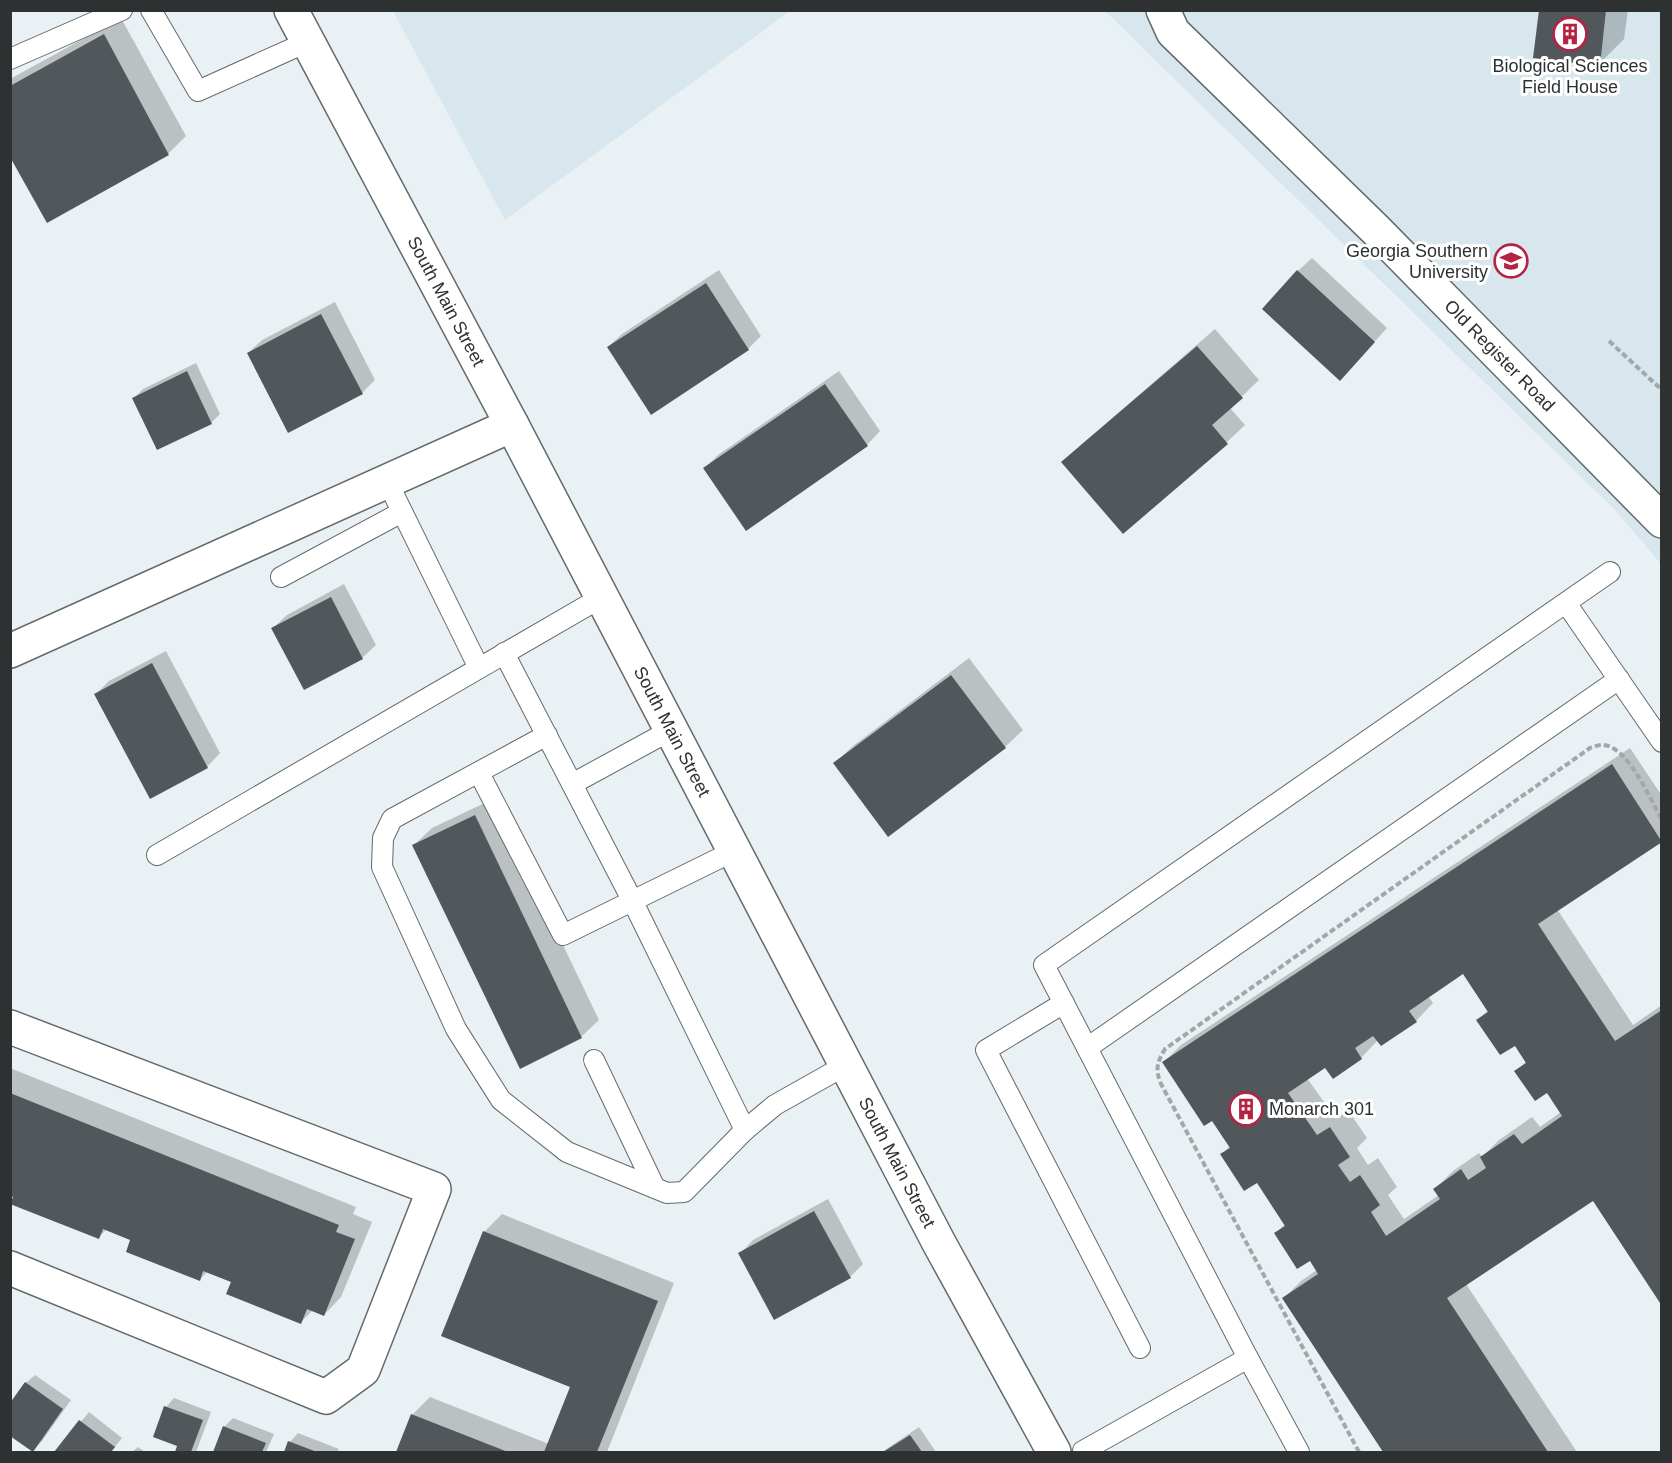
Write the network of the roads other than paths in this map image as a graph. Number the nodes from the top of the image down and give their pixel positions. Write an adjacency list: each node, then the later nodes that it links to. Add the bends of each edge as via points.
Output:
1 (122, 10): 6 (lane)
2 (151, 10): 5 (lane, via 198,91)
3 (291, 10): 5 (street, South Main Street)
4 (1163, 10): 10 (street, Old Register Road, via 1173,32 1376,230)
5 (307, 42): 7 (street, South Main Street)
6 (10, 59)
7 (512, 425): 8 (street); 13 (street, South Main Street)
8 (387, 481): 9 (lane); 15 (street)
9 (402, 512): 12 (lane); 17 (lane)
10 (1662, 521)
11 (1610, 572): 14 (lane)
12 (280, 577)
13 (602, 597): 16 (lane); 19 (street, South Main Street)
14 (1566, 603): 18 (lane); 27 (lane, via 1044,965)
15 (10, 651)
16 (504, 653): 17 (lane); 20 (lane)
17 (479, 668): 25 (lane)
18 (1619, 679): 21 (lane); 29 (lane)
19 (671, 730): 23 (lane); 24 (street, South Main Street)
20 (547, 735): 22 (lane); 23 (lane)
21 (1662, 742)
22 (479, 773): 26 (lane, via 563,935); 33 (lane, via 392,819 383,838 382,867 456,1029 501,1100 567,1152)
23 (572, 783): 26 (lane)
24 (734, 851): 26 (lane); 31 (street, South Main Street)
25 (157, 855)
26 (632, 900): 32 (lane)
27 (1064, 1004): 29 (lane); 35 (lane, via 986,1050)
28 (10, 1027): 34 (street, via 434,1189 363,1371 326,1396)
29 (1087, 1048): 36 (lane)
30 (594, 1060): 33 (lane)
31 (846, 1065): 32 (lane, via 775,1105); 37 (street, South Main Street)
32 (745, 1130): 33 (lane, via 684,1192 667,1193)
33 (656, 1188)
34 (10, 1268)
35 (1140, 1348)
36 (1248, 1358): 38 (lane); 39 (lane)
37 (1053, 1452)
38 (1083, 1452)
39 (1299, 1452)

